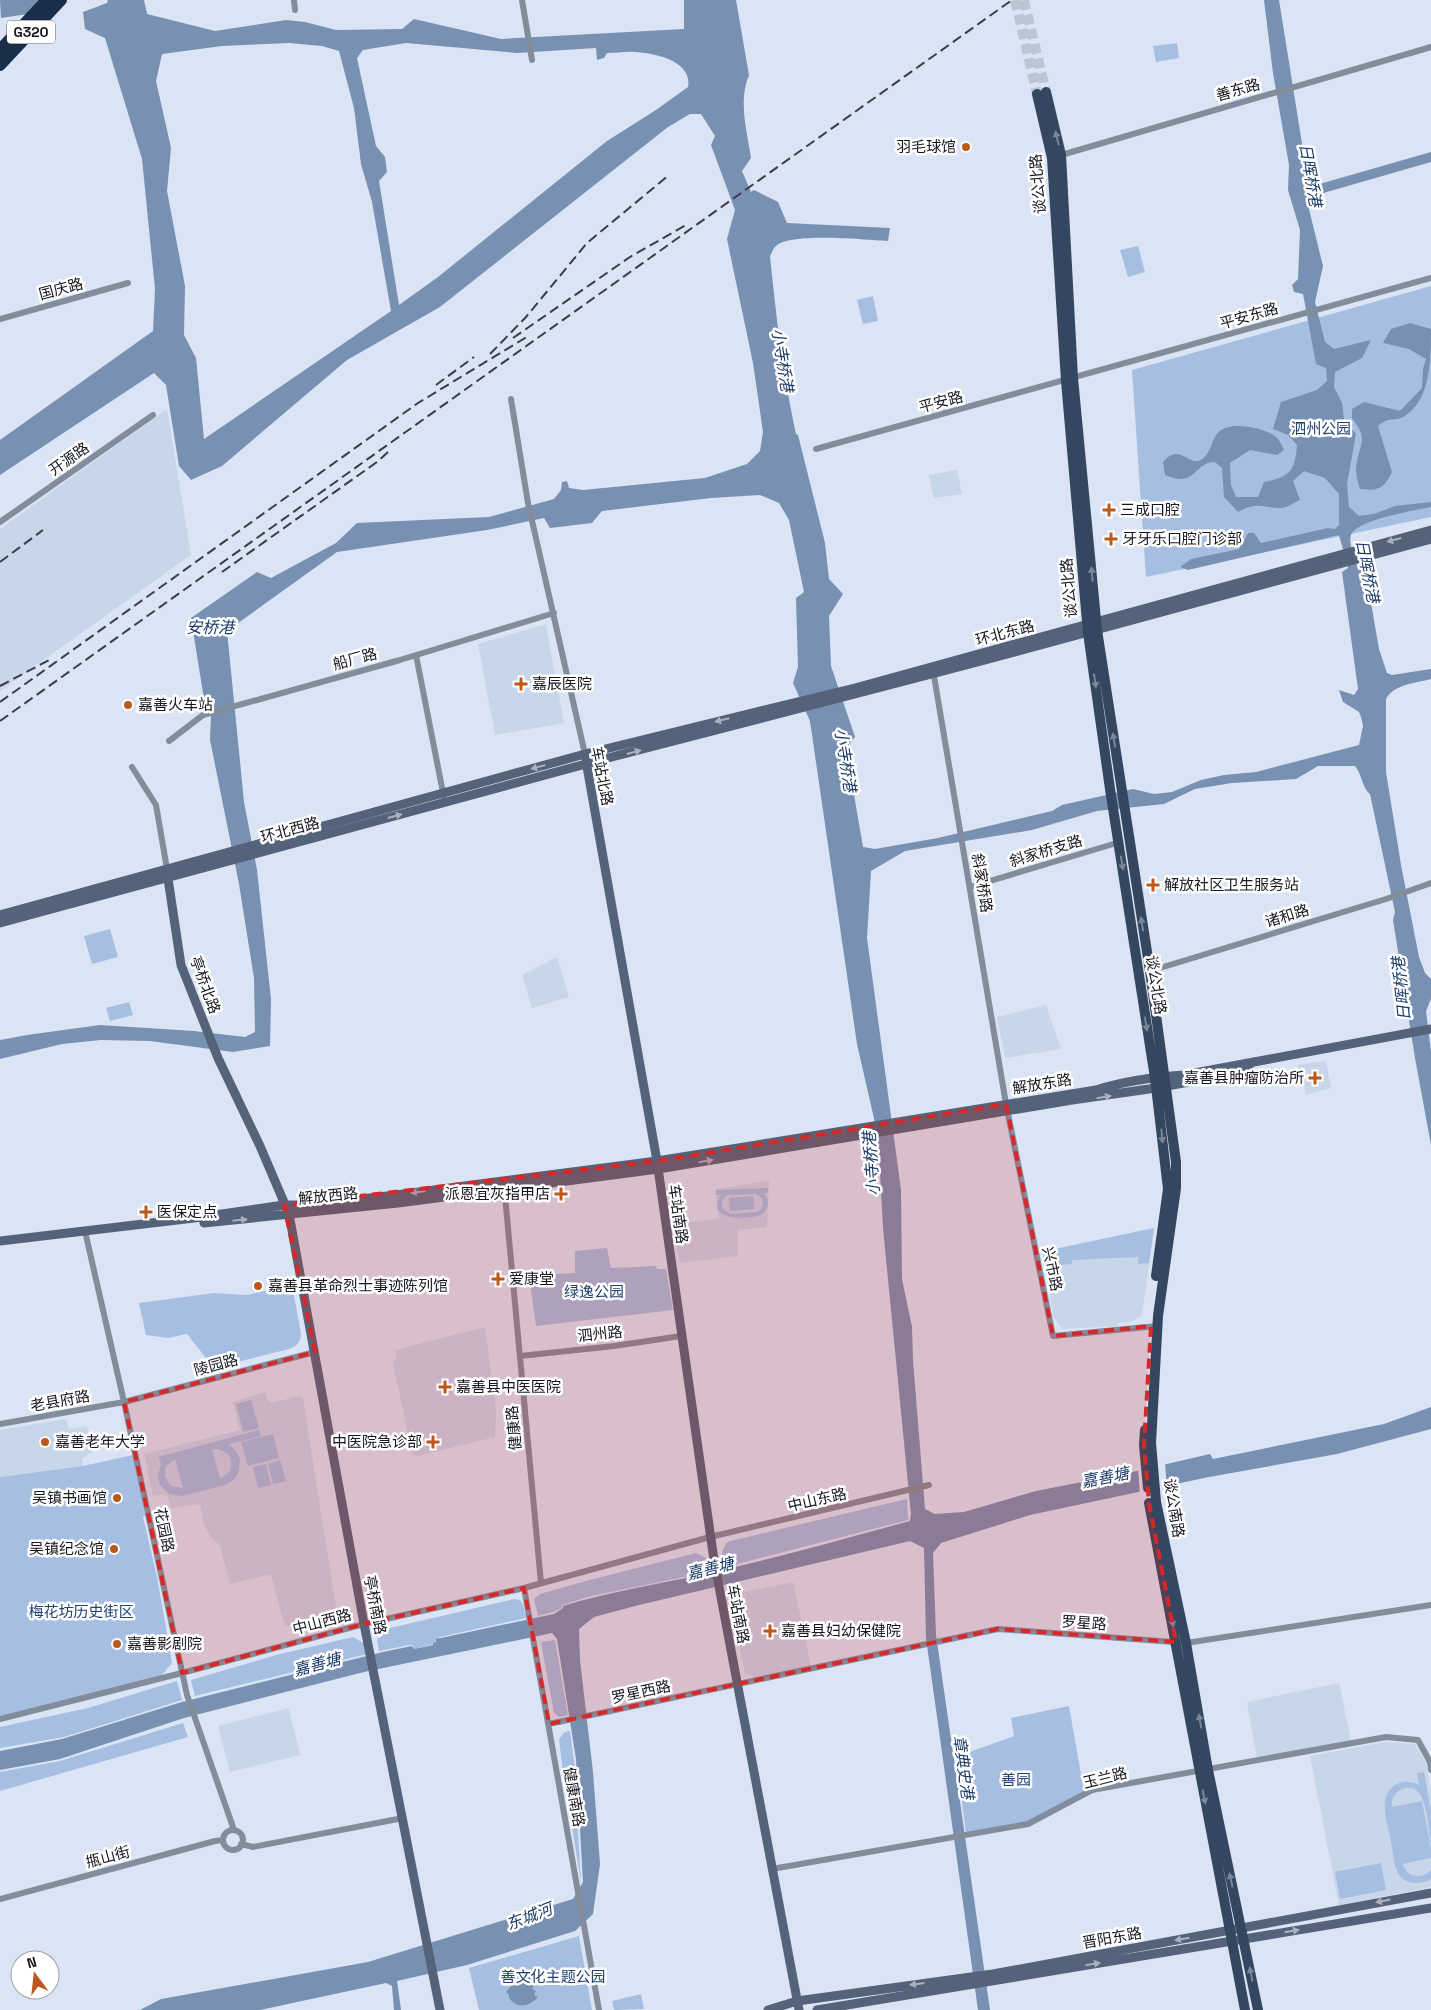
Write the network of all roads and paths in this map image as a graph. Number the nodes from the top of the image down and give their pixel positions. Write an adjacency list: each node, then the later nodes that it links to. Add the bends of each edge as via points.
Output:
1 (47, 0): 7 (highway, G320)
2 (61, 0): 9 (highway, G320)
3 (294, 0): 5 (street)
4 (522, 0): 8 (street)
5 (295, 10)
6 (1431, 47): 11 (street, 善东路)
7 (0, 50)
8 (532, 60)
9 (0, 64)
10 (1042, 93): 11 (main road, 谈公北路)
11 (1056, 157): 15 (main road, 谈公北路)
12 (1431, 278): 15 (street, 平安东路)
13 (128, 283): 14 (street, 国庆路)
14 (0, 319)
15 (1070, 379): 18 (street, 平安路); 24 (main road, 谈公北路)
16 (511, 399): 23 (street, 车站北路, via 528,503)
17 (153, 415): 19 (street, 开源路)
18 (816, 449)
19 (0, 522)
20 (1431, 530): 22 (street, 环北东路, one-way to 22)
21 (1431, 539): 22 (street, 环北东路)
22 (1359, 554): 24 (street, 环北东路)
23 (554, 613): 25 (street, 船厂路); 29 (street, 车站北路)
24 (1092, 628): 26 (street, 环北东路); 33 (main road, 谈公北路, one-way to 24); 34 (main road, 谈公北路, one-way to 34)
25 (416, 655): 28 (street, 船厂路, via 203,715); 32 (street)
26 (933, 670): 27 (street, 环北东路); 37 (street, 斜家桥路)
27 (787, 708): 29 (street, 环北东路, one-way to 29); 30 (street, 环北东路, one-way to 27)
28 (169, 740)
29 (584, 754): 30 (street, 车站北路); 32 (street, 环北西路, one-way to 32)
30 (587, 765): 32 (street, 环北西路); 46 (street, 车站北路)
31 (132, 767): 35 (street, 亭桥北路, via 156,805)
32 (444, 798): 35 (street, 环北西路)
33 (1129, 841): 34 (street, 斜家桥支路); 40 (main road, 谈公北路, one-way to 33)
34 (1118, 842): 37 (street, 斜家桥支路); 44 (main road, 谈公北路, one-way to 44)
35 (168, 873): 38 (street, 环北西路); 39 (street, 环北西路); 48 (street, 亭桥北路, via 181,965 218,1058)
36 (1431, 883): 40 (street, 诸和路)
37 (970, 887): 45 (street, 斜家桥路)
38 (0, 915)
39 (0, 923)
40 (1150, 971): 44 (main road, 谈公北路)
41 (1431, 1029): 43 (street, 解放东路)
42 (1431, 1034): 43 (street, 解放东路)
43 (1396, 1038): 44 (street, 解放东路, via 1211,1078)
44 (1160, 1082): 45 (street, 解放东路, via 1110,1085); 53 (main road, 谈公南路, via 1176,1162 1176,1188)
45 (1006, 1107): 46 (street, 解放东路); 53 (street, 兴市路, via 1053,1336)
46 (658, 1165): 47 (street, 解放西路); 54 (street, 车站南路)
47 (504, 1185): 48 (street, 解放西路, one-way to 48, via 308,1206); 49 (street, 解放西路, via 398,1203); 56 (street, 健康路)
48 (284, 1205): 49 (street, 亭桥南路); 50 (street, 解放西路)
49 (290, 1214): 50 (street, 解放西路, one-way to 49); 55 (street, 亭桥南路)
50 (86, 1233): 51 (street, 解放西路); 52 (street, 解放西路); 57 (street, 花园路)
51 (0, 1241)
52 (0, 1246)
53 (1154, 1326): 65 (main road, 谈公南路, via 1147,1444 1152,1503)
54 (681, 1336): 56 (street, 泗州路); 60 (street, 车站南路)
55 (315, 1352): 57 (street, 陵园路); 64 (street, 亭桥南路)
56 (520, 1356): 61 (street, 健康路)
57 (124, 1402): 58 (street, 老县府路); 66 (street, 花园路)
58 (0, 1424)
59 (928, 1485): 60 (street, 中山东路)
60 (710, 1537): 61 (street, 中山西路); 67 (street, 车站南路)
61 (540, 1583): 62 (street, 中山西路)
62 (524, 1588): 64 (street, 中山西路); 69 (street, 健康南路)
63 (1431, 1606): 65 (street, 罗星路)
64 (364, 1624): 66 (street, 中山西路); 72 (street, 亭桥南路)
65 (1181, 1643): 67 (street, 罗星路, via 998,1629); 71 (main road, 谈公南路)
66 (182, 1673): 68 (street, 中山西路); 73 (street, 花园路)
67 (738, 1684): 69 (street, 罗星西路); 76 (street, 车站南路)
68 (0, 1719)
69 (549, 1724): 88 (street, 健康南路)
70 (1431, 1770): 71 (street, 玉兰路, via 1418,1740 1386,1737)
71 (1204, 1771): 76 (street, 玉兰路, via 1092,1790 1028,1824); 80 (main road, 谈公南路, one-way to 71); 81 (main road, 谈公南路, one-way to 81)
72 (403, 1818): 75 (street, via 253,1847); 87 (street, 亭桥南路)
73 (234, 1830): 74 (street, via 228,1832); 75 (street, via 241,1835)
74 (223, 1840): 75 (street, via 231,1849); 78 (street, 甁山街)
75 (241, 1844)
76 (772, 1869): 86 (street, 车站南路)
77 (1431, 1892): 80 (street, 晋阳东路, one-way to 80)
78 (0, 1899)
79 (1431, 1908): 82 (street, 晋阳东路, one-way to 79)
80 (1241, 1928): 81 (street, 晋阳东路); 82 (main road, 谈公南路)
81 (1230, 1930): 83 (main road, 谈公南路); 84 (street, 晋阳东路, one-way to 84)
82 (1244, 1939): 83 (street, 晋阳东路); 92 (main road, 谈公南路, one-way to 82)
83 (1232, 1941): 84 (street, 晋阳东路, one-way to 83); 91 (main road, 谈公南路)
84 (993, 1977): 85 (street, 晋阳东路)
85 (966, 1982): 86 (street, 晋阳东路, one-way to 86); 90 (street, 晋阳东路)
86 (798, 2006): 89 (street, 晋阳东路)
87 (440, 2010)
88 (599, 2010)
89 (768, 2010)
90 (817, 2010)
91 (1245, 2010)
92 (1258, 2010)

